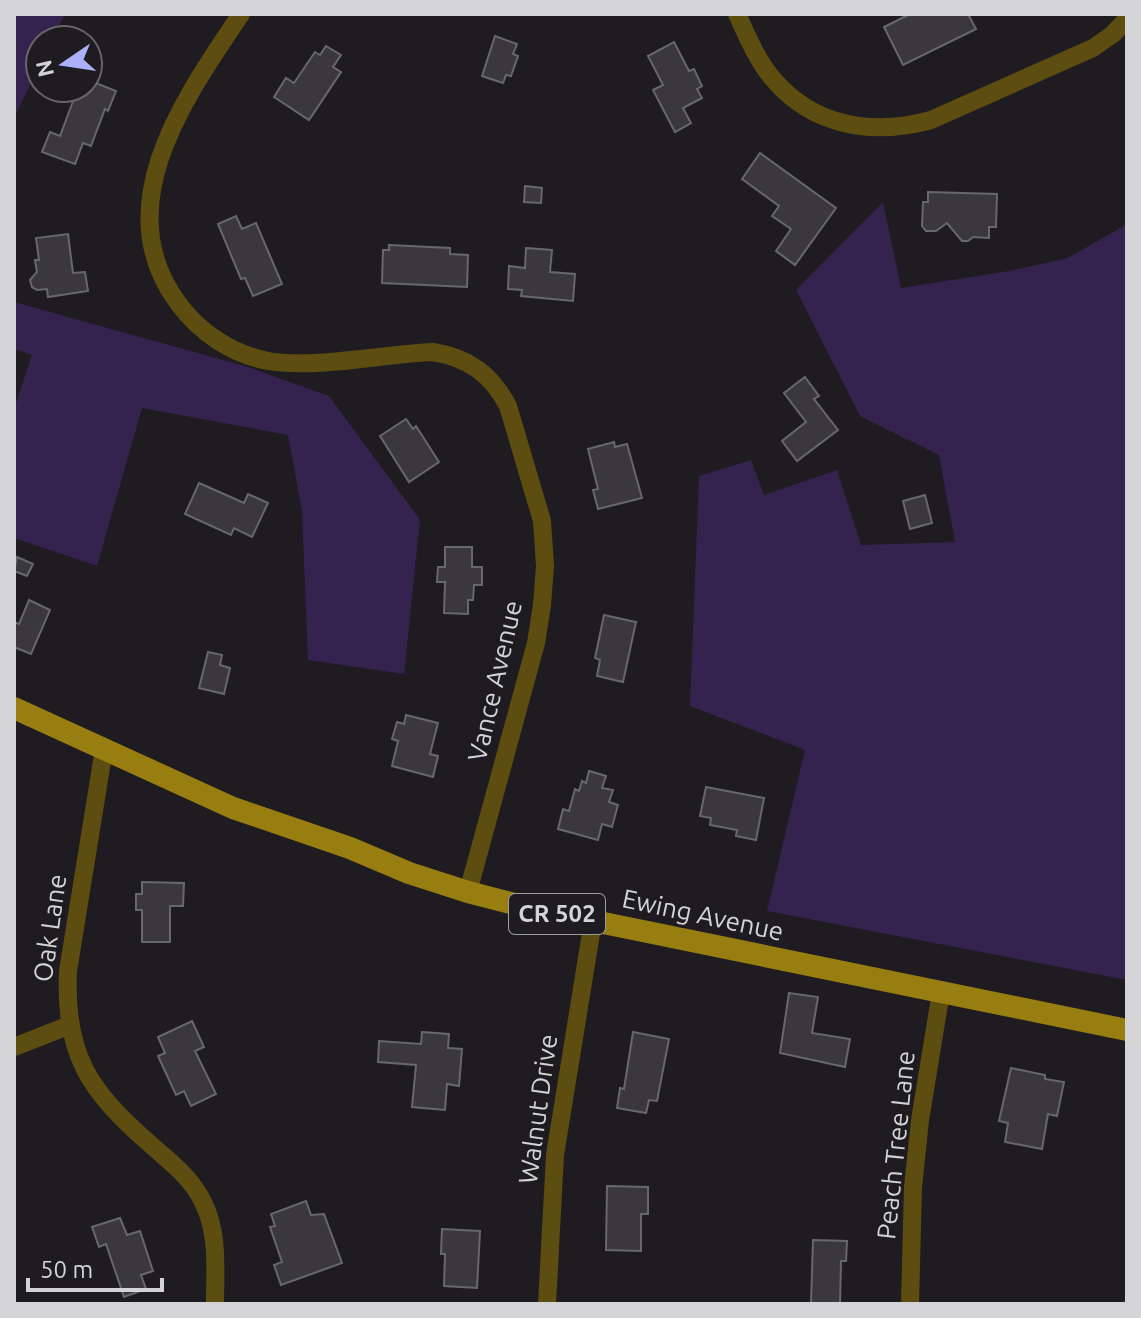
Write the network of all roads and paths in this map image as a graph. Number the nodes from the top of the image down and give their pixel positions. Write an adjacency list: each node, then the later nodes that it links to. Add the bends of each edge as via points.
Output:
1 (241, 14): 6 (street, Vance Avenue, via 191,88 158,163 151,195 151,243 170,293 212,337 270,361 433,352 471,363 487,375 508,406 542,521 545,566 536,643)
2 (737, 14): 3 (street, via 758,57 789,95 827,119 878,129 931,120 1093,48)
3 (1127, 19)
4 (14, 708): 5 (main road, Ewing Avenue / CR 502)
5 (104, 749): 6 (main road, Ewing Avenue / CR 502, via 233,808); 9 (street, Oak Lane, via 68,971)
6 (468, 892): 7 (main road, Ewing Avenue / CR 502)
7 (593, 921): 8 (main road, Ewing Avenue / CR 502); 13 (street, Walnut Drive, via 555,1155)
8 (941, 992): 10 (main road, Ewing Avenue / CR 502); 14 (street, Peach Tree Lane, via 916,1160)
9 (70, 1025): 11 (street); 12 (street, Oak Lane, via 98,1093 185,1174 203,1203 215,1247)
10 (1127, 1030)
11 (14, 1047)
12 (215, 1304)
13 (547, 1304)
14 (910, 1304)

